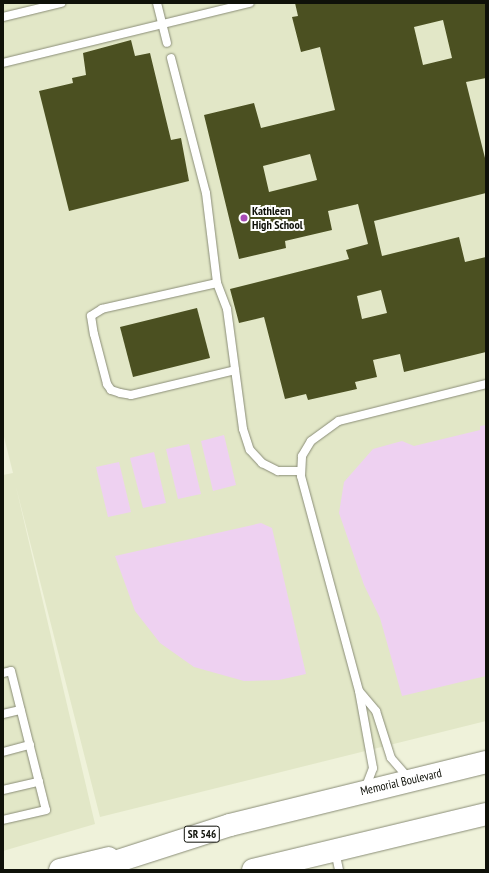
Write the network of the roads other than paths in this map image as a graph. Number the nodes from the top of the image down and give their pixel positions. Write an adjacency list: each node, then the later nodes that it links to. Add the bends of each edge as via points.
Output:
1 (61, 3): 4 (lane)
2 (157, 3): 5 (lane)
3 (250, 3): 5 (lane)
4 (3, 17)
5 (163, 23): 6 (lane); 8 (lane)
6 (168, 43)
7 (171, 58): 9 (lane, via 206,193)
8 (3, 63)
9 (217, 283): 10 (lane, via 227,309); 10 (lane, via 102,309 91,316 94,334 107,384 111,390 120,394 131,395)
10 (236, 370): 12 (lane, via 243,429 250,450 262,463 278,471)
11 (486, 384): 12 (lane, via 339,421 311,441 302,456)
12 (301, 472): 14 (lane)
13 (3, 673): 15 (lane, via 11,671)
14 (359, 691): 20 (lane, via 376,711 391,758); 23 (lane, via 373,768)
15 (21, 710): 16 (lane); 17 (lane)
16 (3, 714)
17 (30, 745): 18 (lane); 21 (lane)
18 (3, 752)
19 (486, 762): 20 (main road, Memorial Boulevard / SR 546)
20 (410, 780): 23 (main road, Memorial Boulevard / SR 546)
21 (39, 782): 22 (lane); 25 (lane, via 46,810)
22 (3, 790)
23 (364, 791): 26 (main road, Memorial Boulevard / SR 546)
24 (486, 814): 27 (main road)
25 (3, 820)
26 (161, 846): 28 (main road); 29 (main road, SR 546)
27 (337, 860): 30 (main road)
28 (60, 870)
29 (90, 870)
30 (253, 870)

